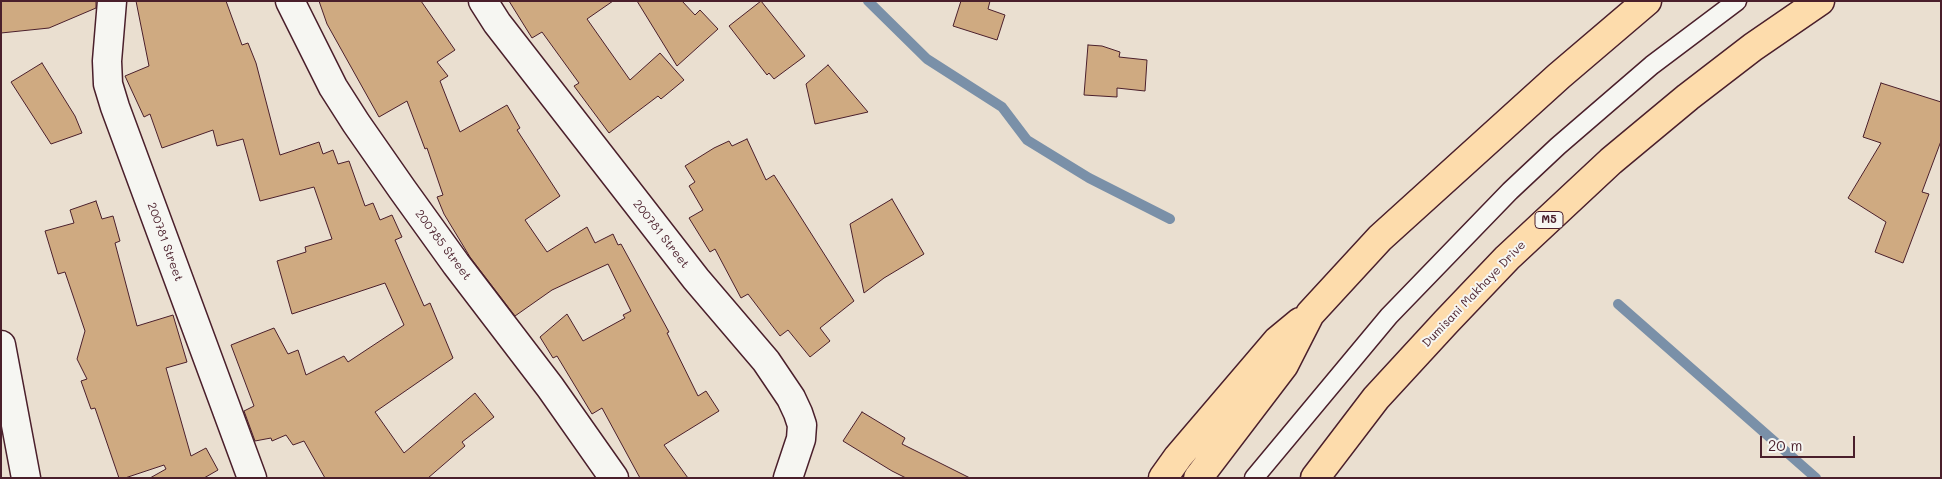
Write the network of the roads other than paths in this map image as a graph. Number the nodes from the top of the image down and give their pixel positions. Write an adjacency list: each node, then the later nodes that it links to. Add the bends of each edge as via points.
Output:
1 (112, 1): 10 (street, 200781 Street, via 108,84)
2 (290, 1): 11 (street, 200785 Street, via 333,87 361,130)
3 (483, 1): 12 (street, 200781 Street, via 696,280 766,361 790,398 802,425 801,439)
4 (1647, 1): 7 (main road, via 1380,238)
5 (1736, 1): 15 (lane, via 1652,65 1510,190 1389,316)
6 (1820, 1): 16 (main road, Dumisani Makhaye Drive / M5, via 1688,97 1611,161 1514,252 1376,398)
7 (1310, 314): 13 (main road, via 1277,341); 14 (main road, via 1284,365)
8 (1, 345): 9 (street)
9 (26, 478)
10 (252, 478)
11 (614, 478)
12 (788, 478)
13 (1163, 478)
14 (1198, 478)
15 (1254, 478)
16 (1315, 478)

